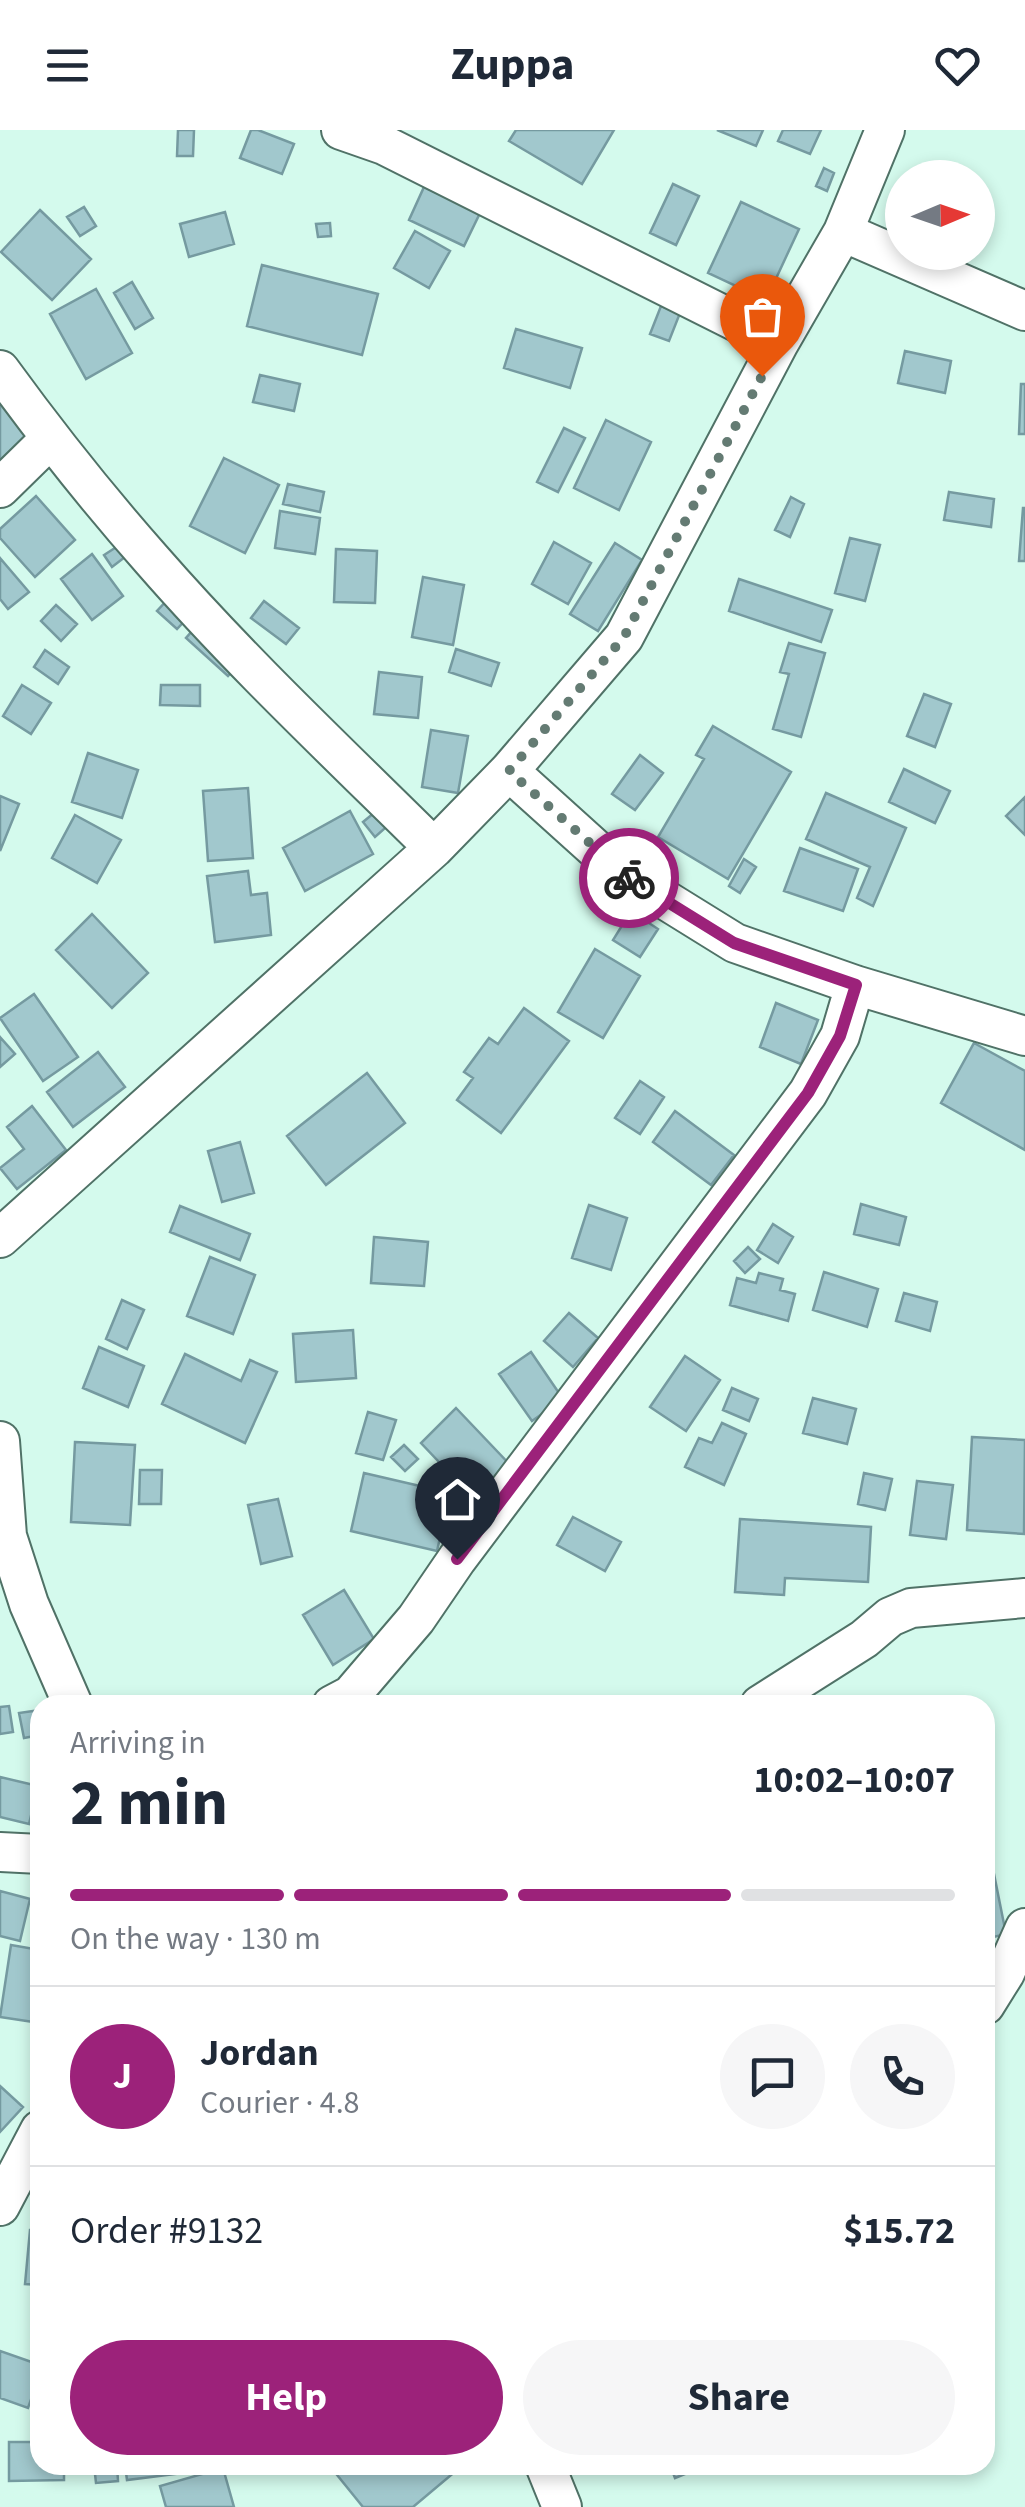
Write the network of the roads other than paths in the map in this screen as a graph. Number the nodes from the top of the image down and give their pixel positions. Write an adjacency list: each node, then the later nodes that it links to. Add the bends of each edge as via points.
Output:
1 (342, 130): 5 (street)
2 (885, 130): 3 (street)
3 (844, 232): 4 (street); 5 (street)
4 (1025, 311)
5 (779, 343): 9 (street, via 624,637)
6 (0, 370): 7 (street)
7 (50, 439): 8 (street); 10 (street, via 153,562)
8 (0, 488)
9 (509, 771): 10 (street); 11 (street, via 622,873 734,943)
10 (434, 848): 13 (street)
11 (856, 985): 12 (street); 17 (street, via 840,1036 808,1093)
12 (1025, 1036)
13 (0, 1238)
14 (0, 1441): 16 (street, via 7,1536)
15 (1025, 1598): 18 (street, via 911,1608)
16 (69, 1695)
17 (359, 1695)
18 (776, 1695)
19 (0, 1852): 20 (street)
20 (30, 1854)
21 (1025, 1928): 22 (street)
22 (995, 1989)
23 (30, 2149): 24 (street)
24 (0, 2206)
25 (549, 2475): 26 (street)
26 (562, 2507)

